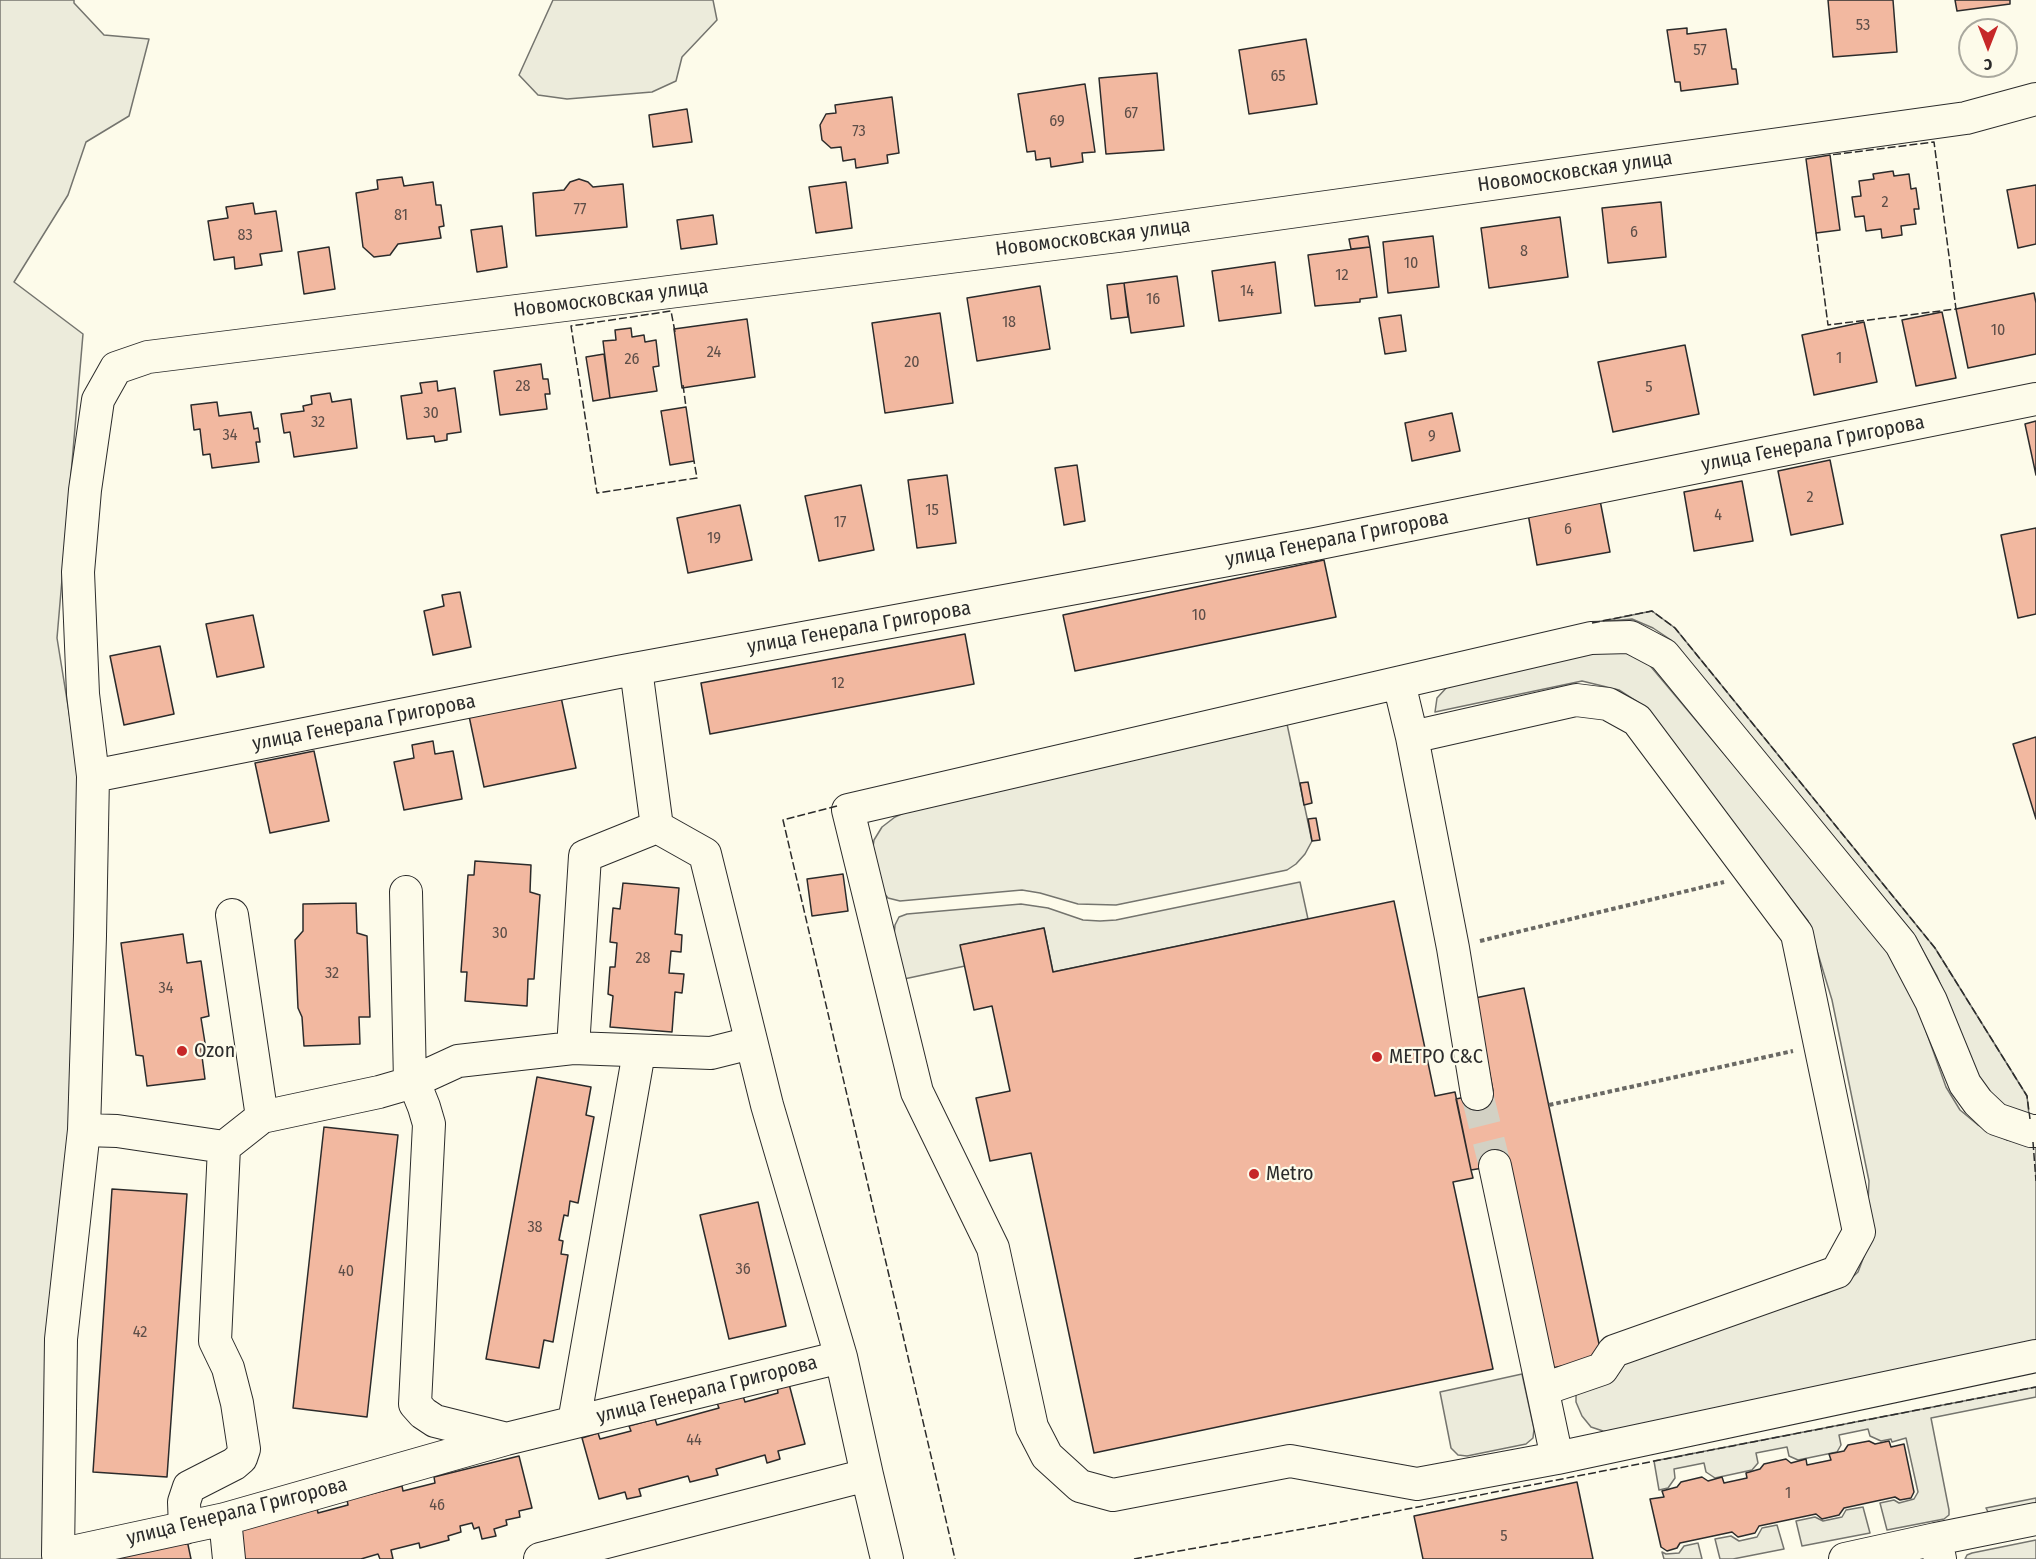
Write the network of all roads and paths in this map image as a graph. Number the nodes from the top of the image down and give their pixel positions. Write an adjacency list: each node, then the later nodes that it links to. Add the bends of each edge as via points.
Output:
1 (2036, 99): 6 (street, Новомосковская улица, via 1966,118 1130,234 148,357 116,368 98,400 78,572 83,694)
2 (2036, 399): 3 (street, улица Генерала Григорова, via 1327,542)
3 (636, 669): 6 (street, улица Генерала Григорова); 7 (street)
4 (1399, 683): 5 (street); 21 (street, via 1591,638 1630,637 1664,655 1901,945 1931,1000 1965,1084 1978,1102 1996,1119); 29 (street, via 849,810 916,1092 993,1248 1032,1427 1047,1456 1080,1486 1113,1495 1290,1461 1417,1484)
5 (1412, 737): 8 (street, via 1576,700 1608,704 1637,720); 11 (street)
6 (93, 776): 20 (street, улица Генерала Григорова)
7 (657, 827): 12 (street, улица Генерала Григорова, via 705,854); 14 (street, via 585,856)
8 (1754, 876): 11 (path); 13 (street, via 1797,934)
9 (406, 892): 16 (street)
10 (231, 915): 19 (street)
11 (1453, 948): 17 (street)
12 (751, 1043): 15 (street, via 711,1053); 25 (street, улица Генерала Григорова)
13 (1820, 1046): 18 (path); 26 (street, via 1859,1232 1838,1272 1614,1351 1602,1369)
14 (573, 1048): 15 (street); 16 (street, via 458,1061)
15 (639, 1052): 27 (street)
16 (410, 1083): 19 (street); 28 (street, via 429,1124 415,1404 435,1421)
17 (1478, 1094)
18 (1549, 1105)
19 (262, 1117): 22 (street)
20 (84, 1130): 22 (street); 35 (street, улица Генерала Григорова, via 62,1339)
21 (2036, 1131)
22 (224, 1147): 33 (street, via 215,1341 228,1368 244,1449 234,1464 189,1487 184,1502)
23 (1495, 1166): 26 (street)
24 (2036, 1356): 29 (street)
25 (841, 1357): 27 (street, улица Генерала Григорова); 30 (street, улица Генерала Григорова)
26 (1544, 1389): 29 (street)
27 (574, 1422): 28 (street, улица Генерала Григорова)
28 (506, 1439): 31 (street, улица Генерала Григорова)
29 (1557, 1458)
30 (867, 1475): 37 (street); 38 (street, улица Генерала Григорова)
31 (225, 1519): 33 (street, улица Генерала Григорова); 36 (street)
32 (2036, 1519): 34 (street)
33 (185, 1528): 35 (street, улица Генерала Григорова)
34 (1938, 1549): 39 (street)
35 (58, 1557)
36 (229, 1559)
37 (540, 1559)
38 (887, 1559)
39 (1845, 1559)

